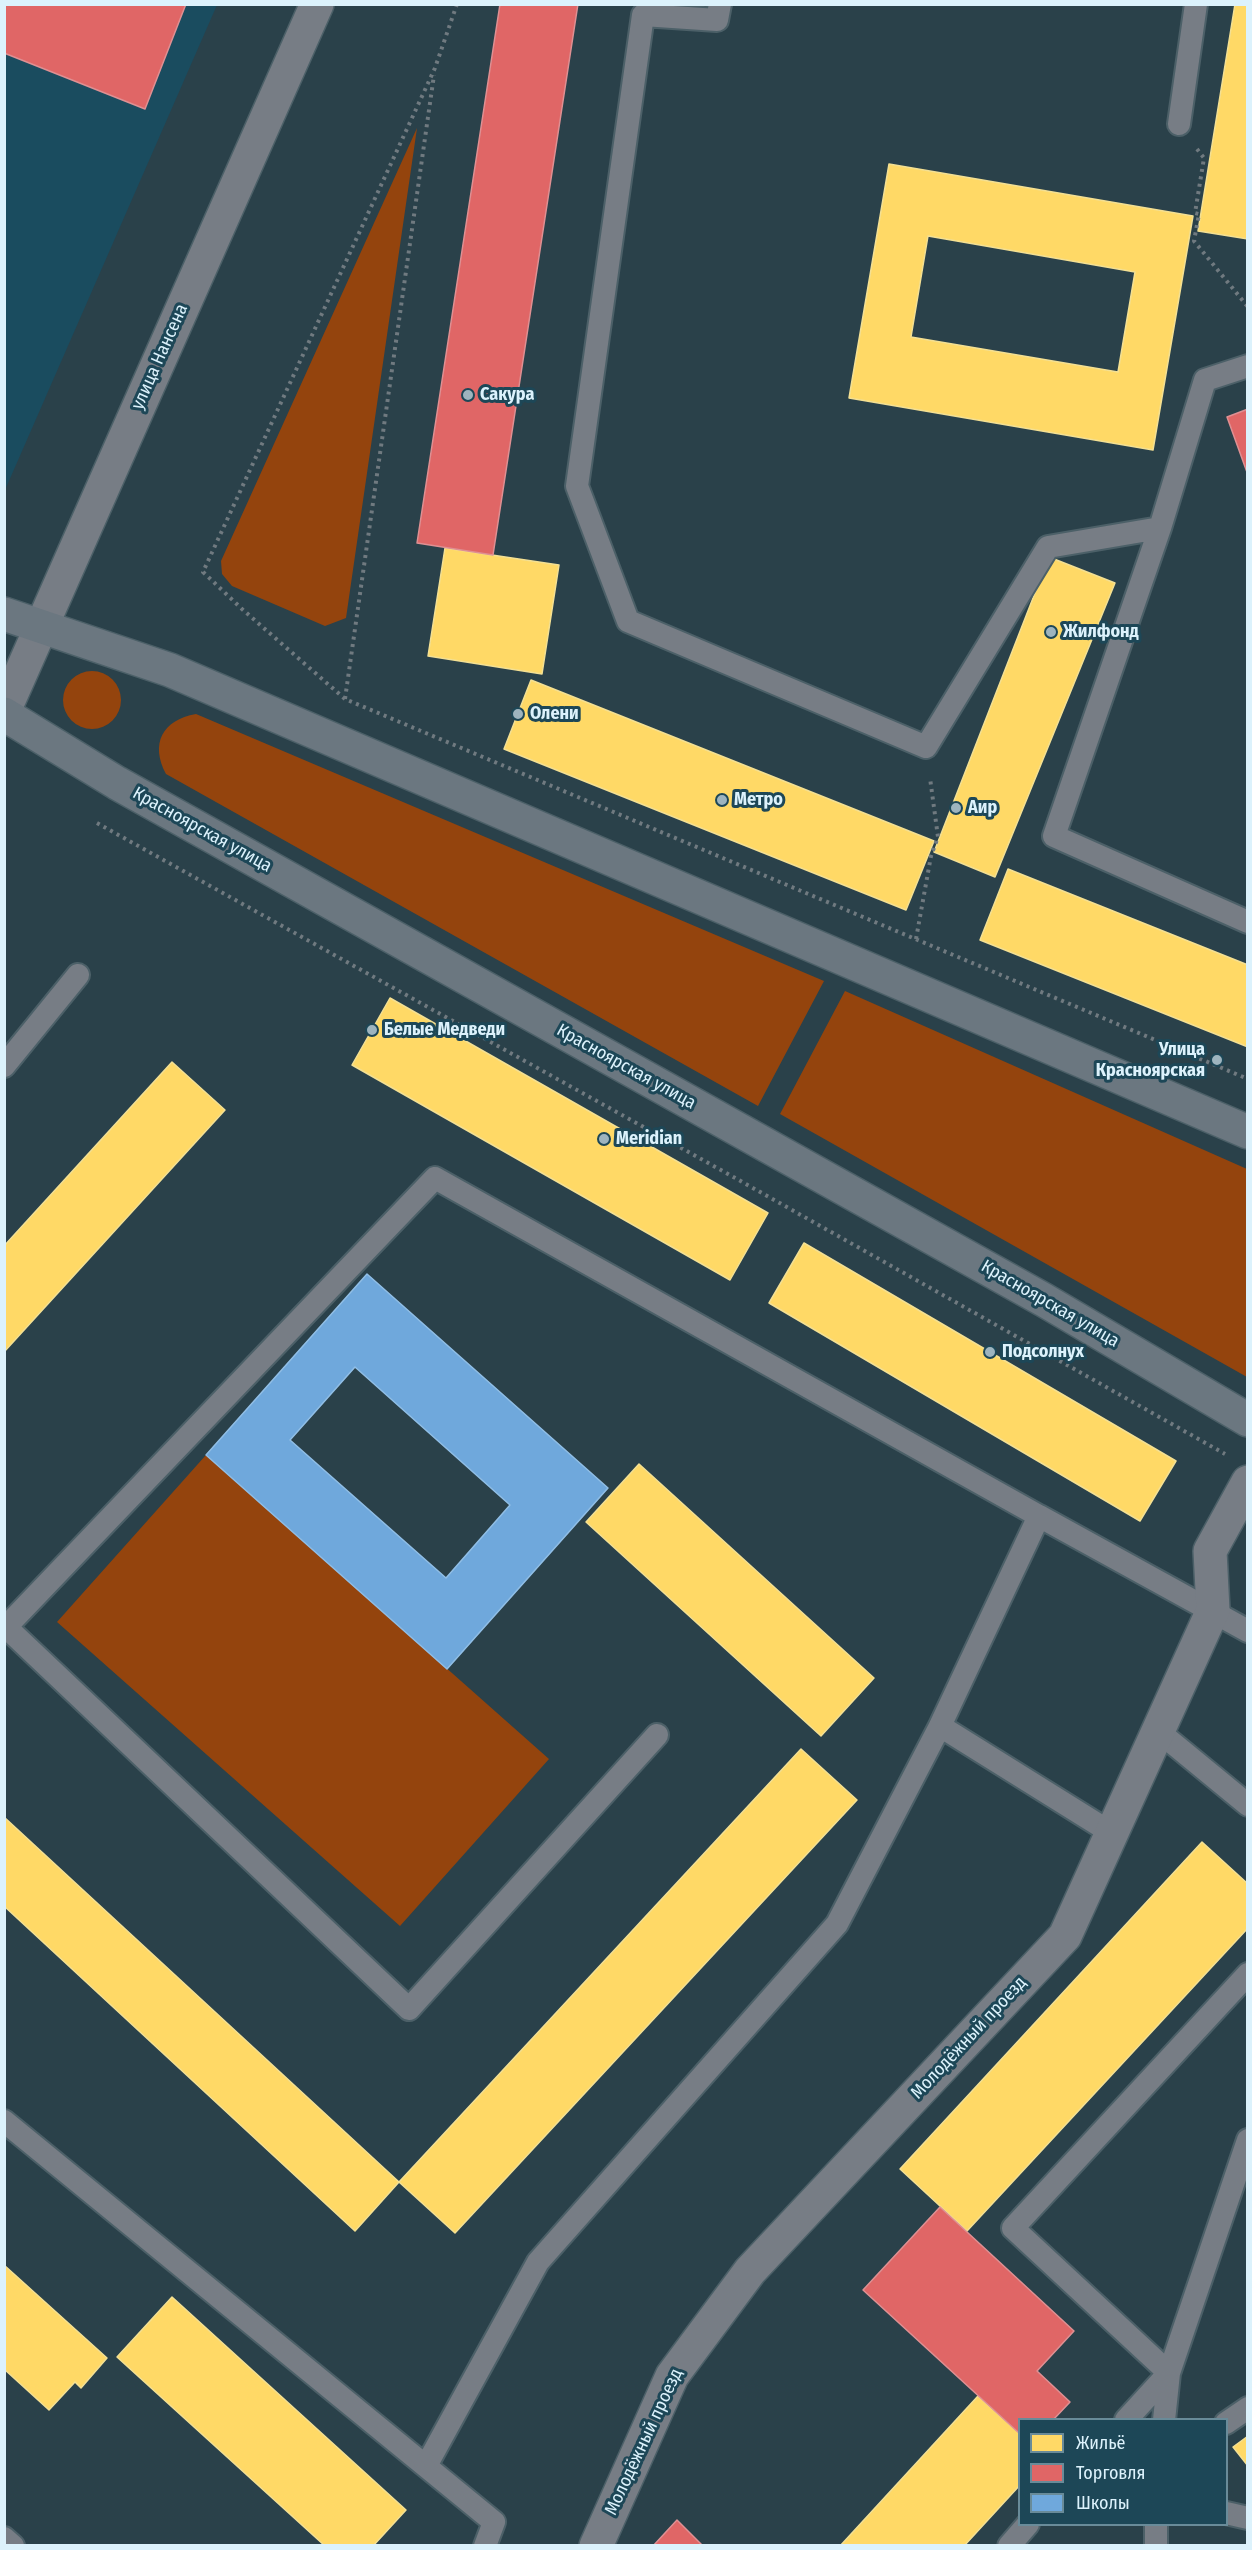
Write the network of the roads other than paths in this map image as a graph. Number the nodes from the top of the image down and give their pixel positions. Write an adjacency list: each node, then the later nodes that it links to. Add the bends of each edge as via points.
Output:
1 (317, 4): 8 (street, улица Нансена)
2 (720, 4): 6 (lane, via 717,20 643,15 577,486 628,621 926,747 1048,547)
3 (1196, 4): 4 (lane)
4 (1179, 124)
5 (1248, 366): 6 (lane, via 1205,380)
6 (1161, 528): 10 (lane, via 1054,836)
7 (4, 614): 8 (main road)
8 (40, 627): 9 (street, улица Нансена); 13 (main road, via 170,670)
9 (4, 713): 14 (main road, Красноярская улица, via 117,783 1044,1300)
10 (1248, 922)
11 (78, 975): 12 (lane)
12 (4, 1066)
13 (1248, 1132)
14 (1248, 1420)
15 (1248, 1482): 17 (street, Молодёжный проезд, via 1210,1551)
16 (1039, 1516): 17 (lane); 18 (lane, via 435,1178); 20 (lane)
17 (1213, 1610): 19 (lane); 21 (street, Молодёжный проезд)
18 (5, 1627): 22 (lane, via 409,2009)
19 (1248, 1630)
20 (940, 1726): 24 (lane); 33 (lane, via 837,1924 538,2262)
21 (1158, 1731): 23 (lane); 24 (street, Молодёжный проезд)
22 (657, 1735)
23 (1248, 1805)
24 (1110, 1832): 41 (street, Молодёжный проезд, via 1065,1936 750,2271 672,2376)
25 (1248, 1974): 28 (lane, via 1013,2228)
26 (4, 2121): 33 (lane)
27 (1248, 2140): 28 (lane)
28 (1169, 2373): 30 (lane); 31 (lane)
29 (1248, 2408): 32 (lane)
30 (1128, 2418)
31 (1164, 2418)
32 (1228, 2422)
33 (426, 2466): 40 (lane, via 494,2522)
34 (1228, 2513): 35 (lane)
35 (1248, 2518)
36 (1026, 2526): 42 (lane)
37 (1156, 2526): 43 (lane)
38 (4, 2538): 39 (lane)
39 (13, 2546)
40 (485, 2546)
41 (596, 2546)
42 (1009, 2546)
43 (1156, 2546)

